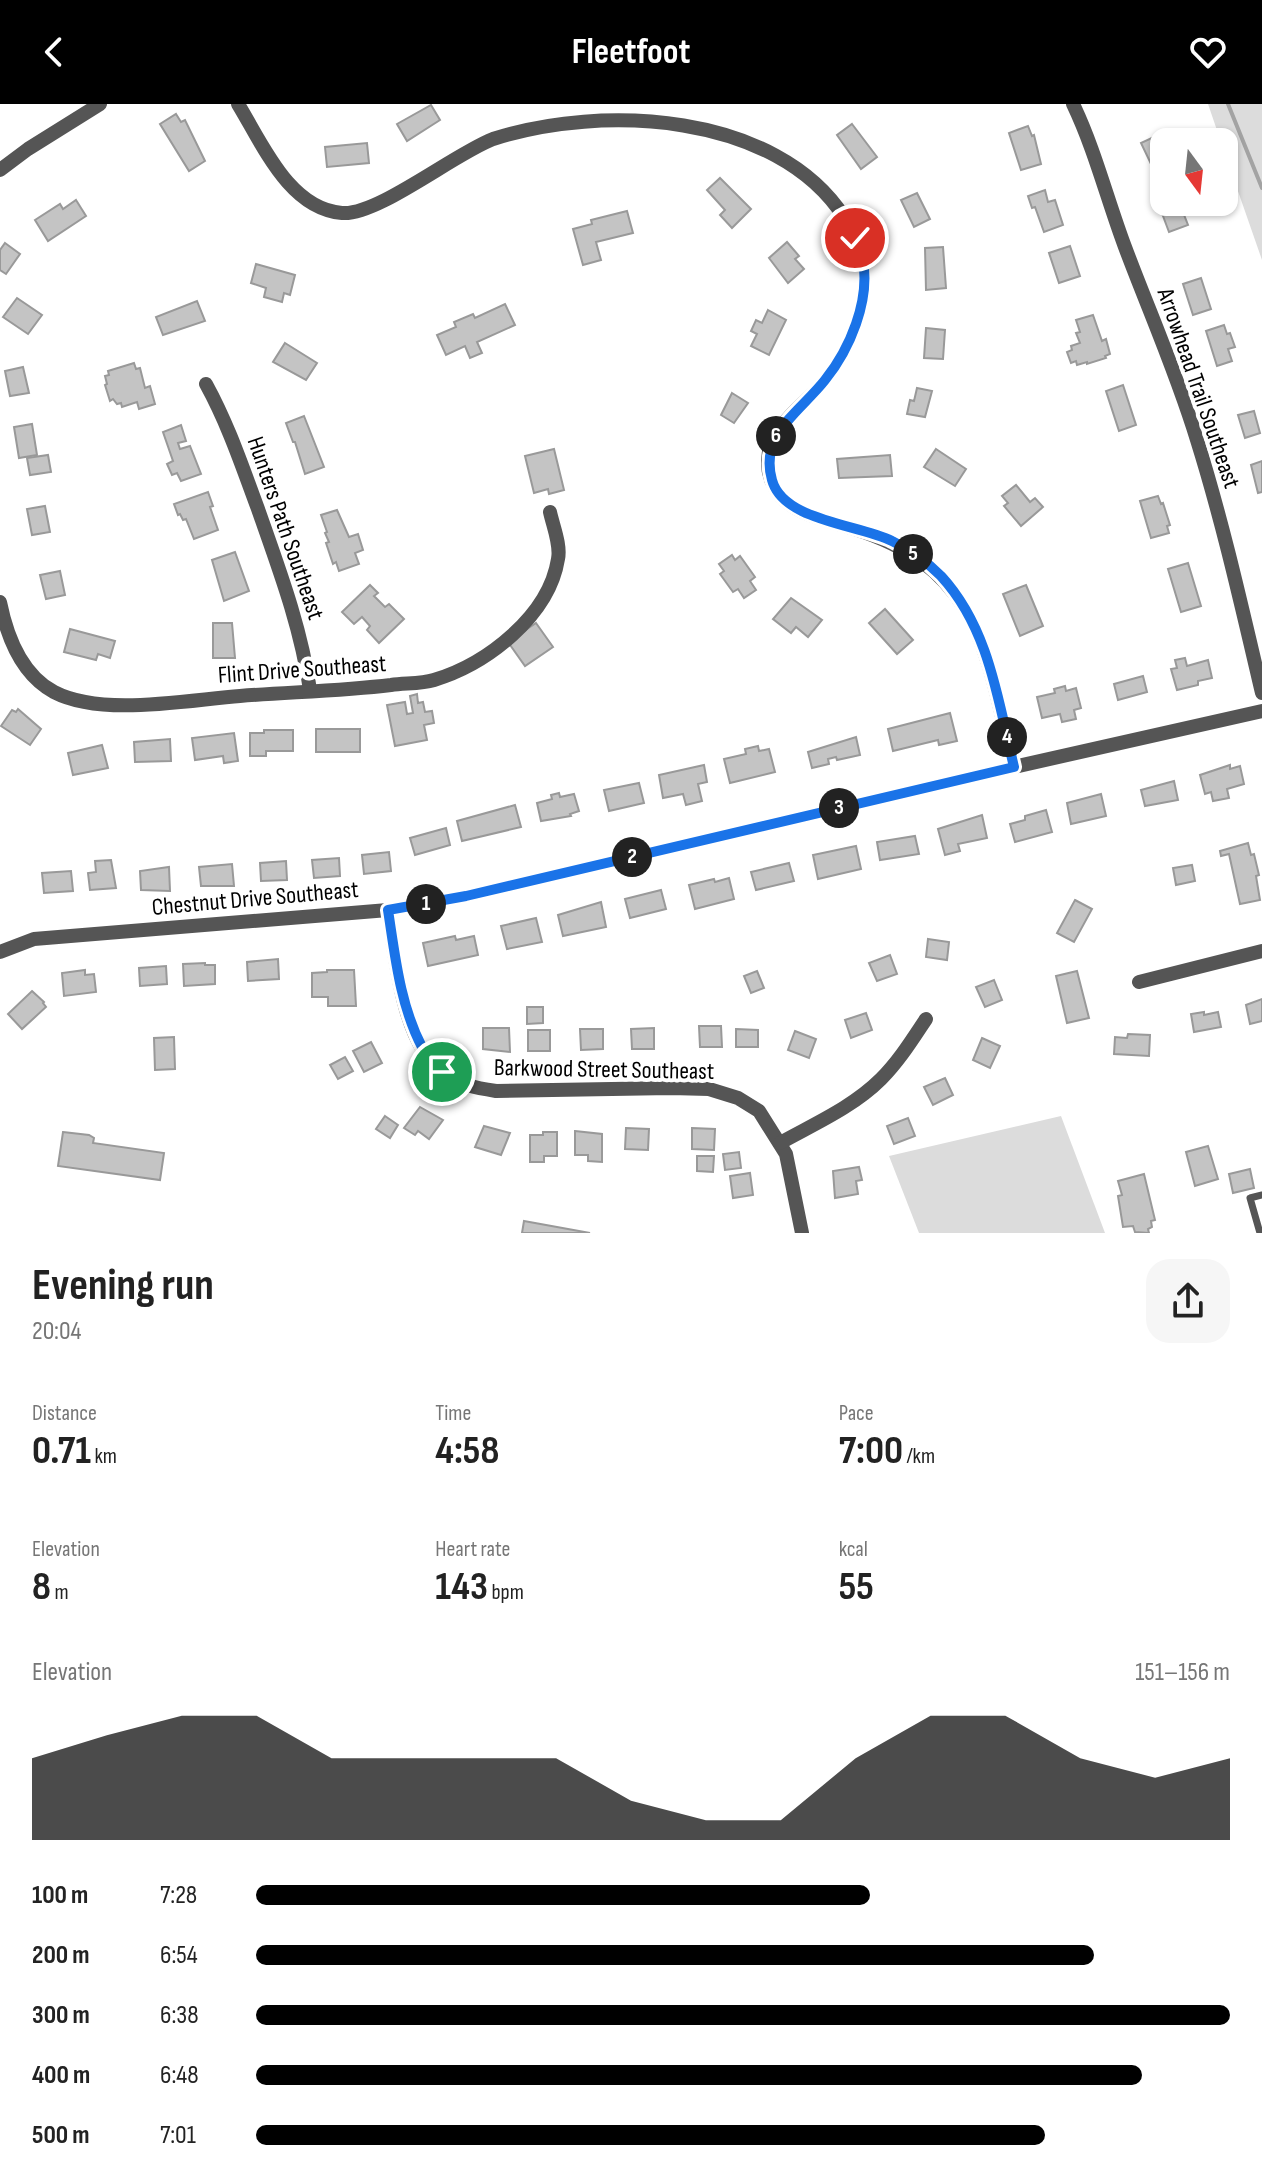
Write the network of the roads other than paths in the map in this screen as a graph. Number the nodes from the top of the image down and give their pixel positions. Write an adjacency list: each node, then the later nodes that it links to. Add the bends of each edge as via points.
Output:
1 (100, 104): 4 (street)
2 (238, 104): 11 (street, via 292,187 324,210 343,214 366,211 493,139 530,127 621,116 729,133 780,156 812,181 842,214 855,238 864,261 863,294 843,354 776,435 767,460 773,485 786,503 891,541 938,573 956,594 985,651)
3 (1073, 104): 9 (street, Arrowhead Trail Southeast, via 1197,438)
4 (0, 170)
5 (206, 384): 8 (street, Hunters Path Southeast, via 225,419 286,586)
6 (550, 512): 8 (street, Flint Drive Southeast, via 559,556 550,589 529,619 489,654 433,680)
7 (0, 602): 8 (street, Flint Drive Southeast, via 11,642 30,673 55,692 85,702 128,705)
8 (310, 690)
9 (1262, 693)
10 (1262, 711): 11 (street, Chestnut Drive Southeast)
11 (1014, 767): 12 (street, Chestnut Drive Southeast)
12 (388, 910): 14 (street, Chestnut Drive Southeast, via 34,939); 17 (street, Barkwood Street Southeast, via 407,1010 422,1049 442,1072 467,1086 496,1091 709,1089 759,1111)
13 (1262, 951): 15 (street)
14 (0, 952)
15 (1139, 982)
16 (926, 1019): 17 (street, via 879,1081)
17 (780, 1143): 19 (street, Barkwood Street Southeast)
18 (1262, 1195): 20 (lane, via 1250,1198)
19 (802, 1233)
20 (1260, 1233)

